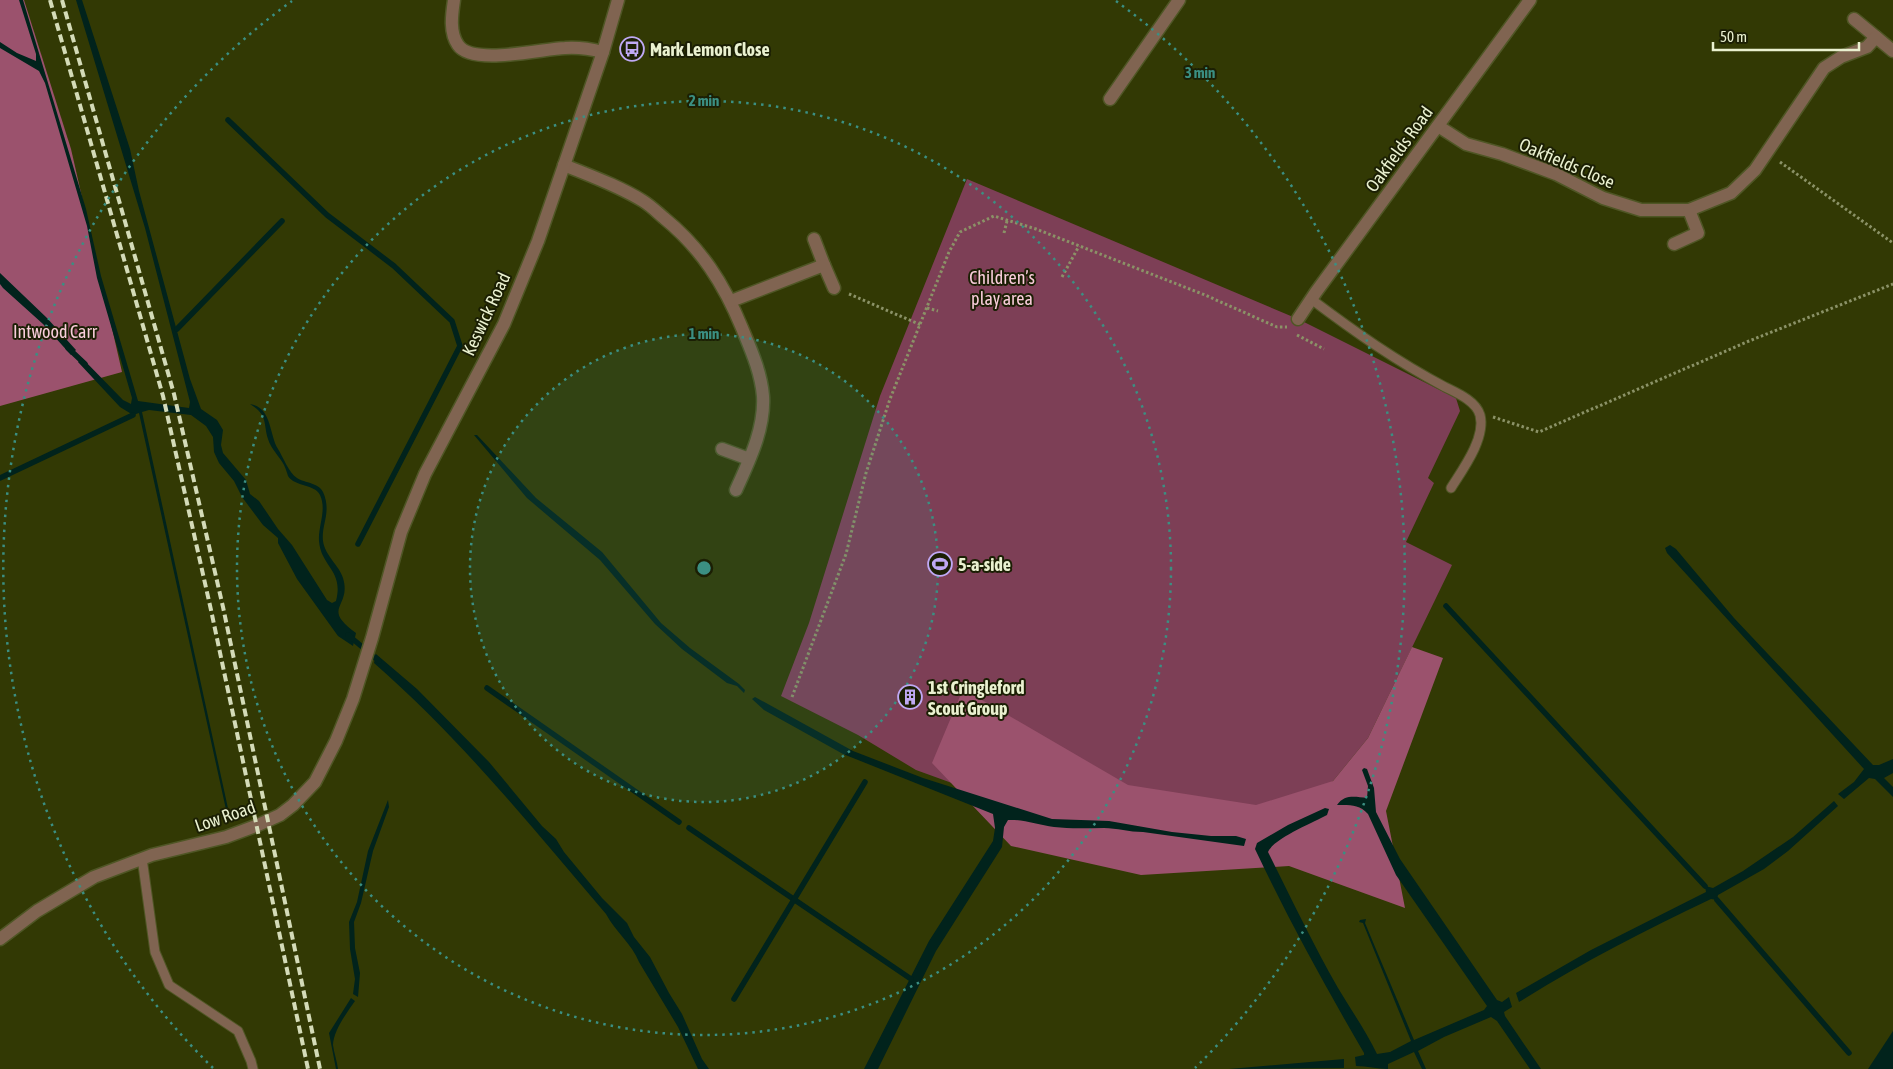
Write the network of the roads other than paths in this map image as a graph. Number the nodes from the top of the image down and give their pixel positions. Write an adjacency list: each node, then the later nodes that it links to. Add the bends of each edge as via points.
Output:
1 (454, 0): 7 (street, via 452,29 458,46 469,53 487,57 567,48)
2 (618, 0): 7 (street, Keswick Road)
3 (1179, 0): 9 (street)
4 (1530, 0): 10 (street, Oakfields Road)
5 (1854, 18): 6 (street)
6 (1876, 37): 8 (street); 12 (street, Oakfields Close, via 1867,46 1824,68 1768,153 1731,193)
7 (603, 52): 11 (street, Keswick Road)
8 (1893, 52)
9 (1110, 99)
10 (1438, 126): 12 (street, Oakfields Close, via 1466,144 1556,174 1603,198 1641,210); 17 (street, Oakfields Road)
11 (564, 165): 18 (street, via 645,202 696,247); 24 (street, Keswick Road, via 538,241 504,324 425,474 401,532)
12 (1689, 210): 14 (street, via 1698,234)
13 (814, 239): 15 (street)
14 (1674, 244)
15 (824, 265): 16 (street); 18 (street)
16 (834, 288)
17 (1311, 299): 19 (street, Oakfields Road); 22 (lane, via 1372,345 1467,398 1479,413 1481,428 1474,447)
18 (731, 301): 21 (street, via 758,368 763,397 761,423)
19 (1298, 319)
20 (722, 449): 21 (street)
21 (750, 459): 23 (street)
22 (1451, 488)
23 (736, 490)
24 (372, 638): 25 (street, Low Road, via 350,707 325,764 315,782 293,805 280,815 226,837)
25 (142, 858): 26 (street, Low Road, via 94,877 37,911); 27 (lane, via 155,952 169,985 238,1032)
26 (0, 939)
27 (253, 1069)

